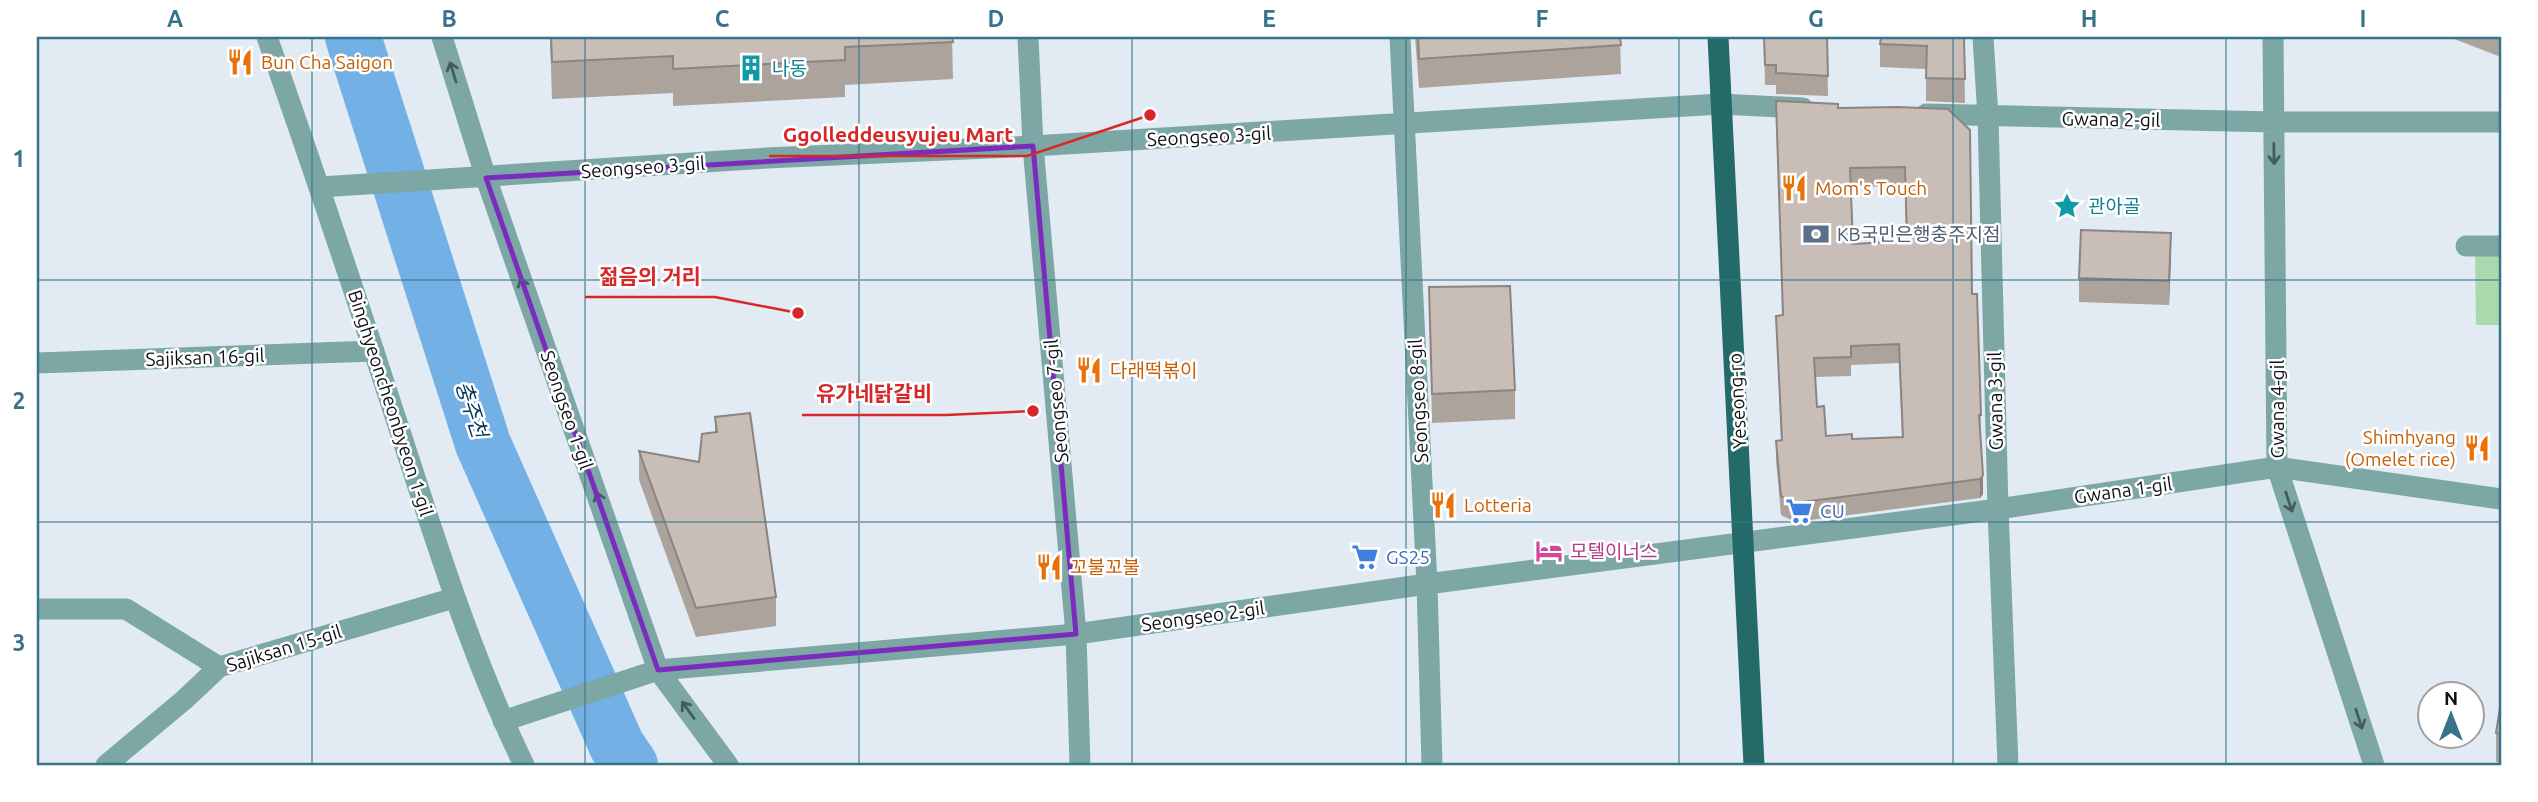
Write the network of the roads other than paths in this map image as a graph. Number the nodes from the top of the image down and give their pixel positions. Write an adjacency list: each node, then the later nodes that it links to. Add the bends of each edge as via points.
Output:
1 (267, 37): 17 (street, Binghyeoncheonbyeon 1-gil)
2 (442, 37): 16 (street, Seongseo 1-gil, one-way to 2)
3 (1028, 37): 15 (street, Seongseo 7-gil)
4 (1399, 37): 14 (street, Seongseo 8-gil)
5 (1718, 37): 8 (main road, Yeseong-ro)
6 (1983, 37): 11 (street, Gwana 3-gil)
7 (2273, 37): 12 (street, Gwana 4-gil)
8 (1720, 104): 9 (street); 14 (street, Seongseo 3-gil); 25 (main road, Yeseong-ro)
9 (1829, 109)
10 (1909, 113): 11 (street, Gwana 2-gil)
11 (1988, 117): 12 (street, Gwana 2-gil); 24 (street, Gwana 3-gil)
12 (2274, 122): 13 (street, Gwana 2-gil); 22 (street, Gwana 4-gil, one-way to 22)
13 (2501, 122)
14 (1404, 124): 15 (street, Seongseo 3-gil); 26 (street, Seongseo 8-gil)
15 (1033, 146): 16 (street, Seongseo 3-gil, via 767,158); 29 (street, Seongseo 7-gil)
16 (486, 178): 17 (street, Seongseo 3-gil); 31 (street, Seongseo 1-gil, one-way to 16)
17 (320, 187): 20 (street, Binghyeoncheonbyeon 1-gil)
18 (2466, 246): 19 (street)
19 (2501, 246)
20 (374, 351): 21 (street, Sajiksan 16-gil); 27 (street, Binghyeoncheonbyeon 1-gil)
21 (37, 363)
22 (2277, 467): 23 (street, Gwana 1-gil); 24 (street, Gwana 1-gil); 40 (street, Gwana 4-gil, one-way to 40)
23 (2501, 499)
24 (1998, 509): 25 (street, Gwana 1-gil); 39 (street, Gwana 3-gil)
25 (1745, 543): 26 (street, Seongseo 2-gil); 38 (main road, Yeseong-ro)
26 (1427, 584): 29 (street, Seongseo 2-gil); 37 (street, Seongseo 8-gil)
27 (454, 598): 30 (street, Sajiksan 15-gil); 32 (street, Binghyeoncheonbyeon 1-gil)
28 (37, 608): 30 (street, via 126,609)
29 (1076, 634): 31 (street, Seongseo 2-gil); 36 (street, Seongseo 7-gil)
30 (219, 667): 33 (street, Sajiksan 15-gil)
31 (659, 670): 32 (street, Seongseo 2-gil); 35 (street, Seongseo 1-gil, one-way to 31)
32 (503, 721): 34 (street, Binghyeoncheonbyeon 1-gil)
33 (106, 765)
34 (524, 765)
35 (729, 765)
36 (1080, 765)
37 (1432, 765)
38 (1754, 765)
39 (2008, 765)
40 (2374, 765)

